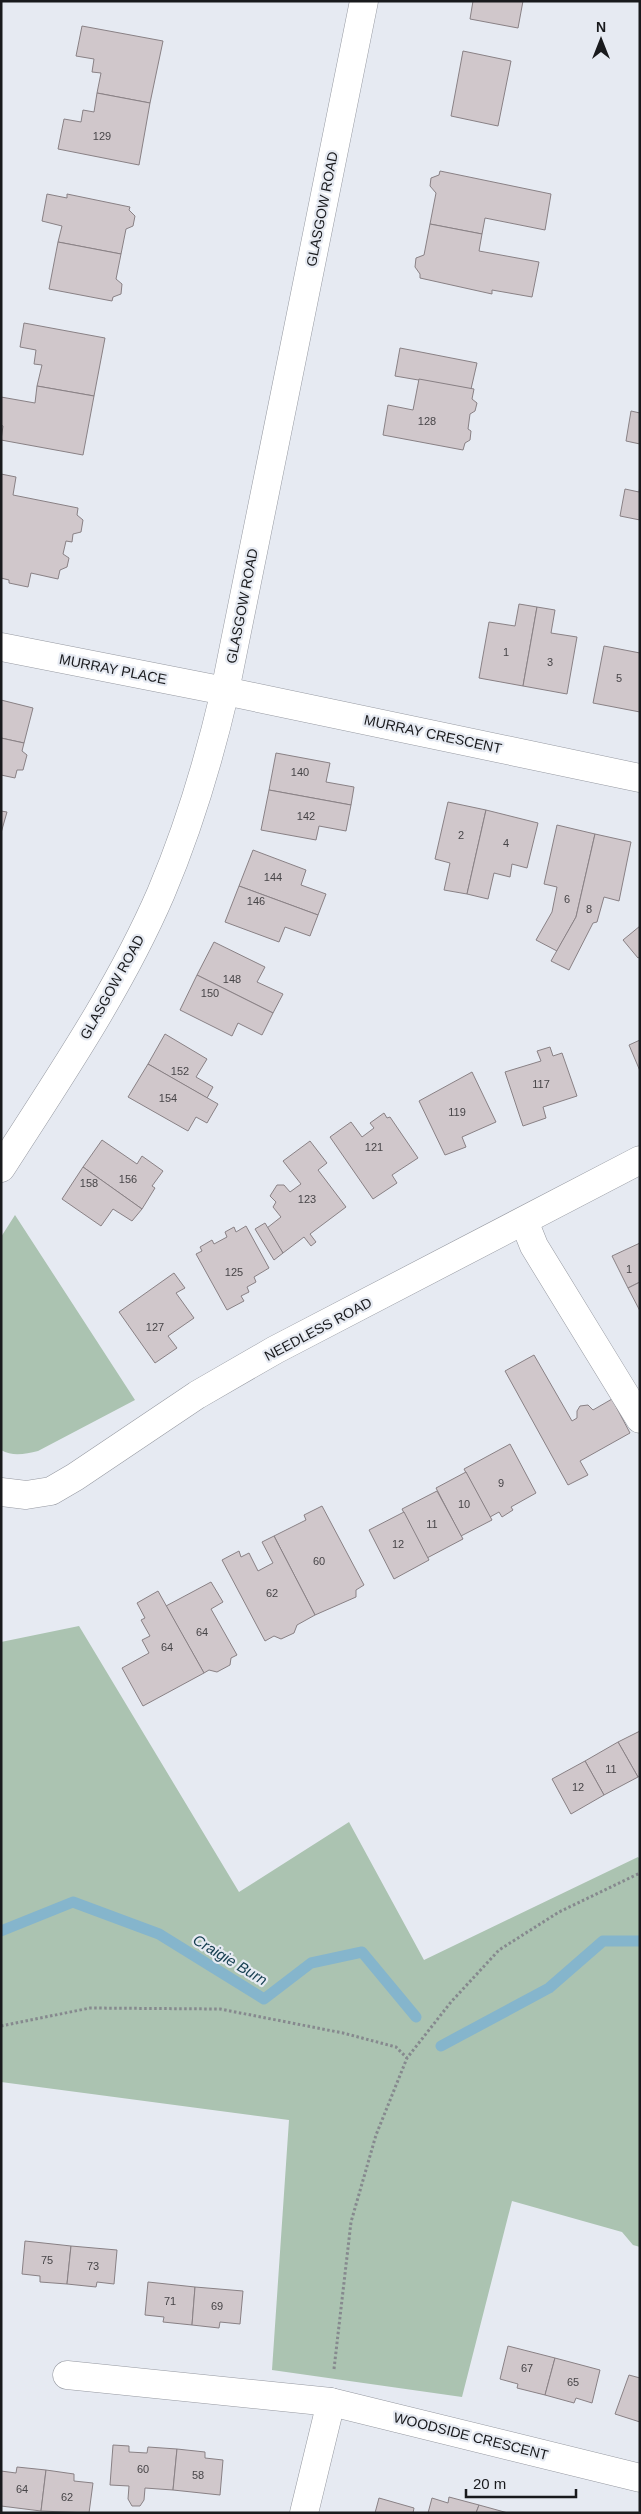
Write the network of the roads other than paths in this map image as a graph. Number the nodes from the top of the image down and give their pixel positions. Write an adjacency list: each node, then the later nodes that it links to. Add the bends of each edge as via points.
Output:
1 (364, 1): 3 (street, GLASGOW ROAD)
2 (1, 647): 3 (street, MURRAY PLACE)
3 (225, 691): 4 (street, MURRAY CRESCENT); 6 (street, GLASGOW ROAD, via 197,798 161,894 114,987)
4 (640, 778)
5 (640, 1160): 7 (street, NEEDLESS ROAD)
6 (1, 1168)
7 (524, 1222): 8 (street, via 534,1246); 9 (street, NEEDLESS ROAD, via 275,1350 197,1394 51,1491 26,1495)
8 (640, 1419)
9 (1, 1492)
10 (67, 2375): 11 (street, WOODSIDE CRESCENT)
11 (330, 2402): 12 (street, WOODSIDE CRESCENT); 13 (street)
12 (640, 2478)
13 (304, 2513)

